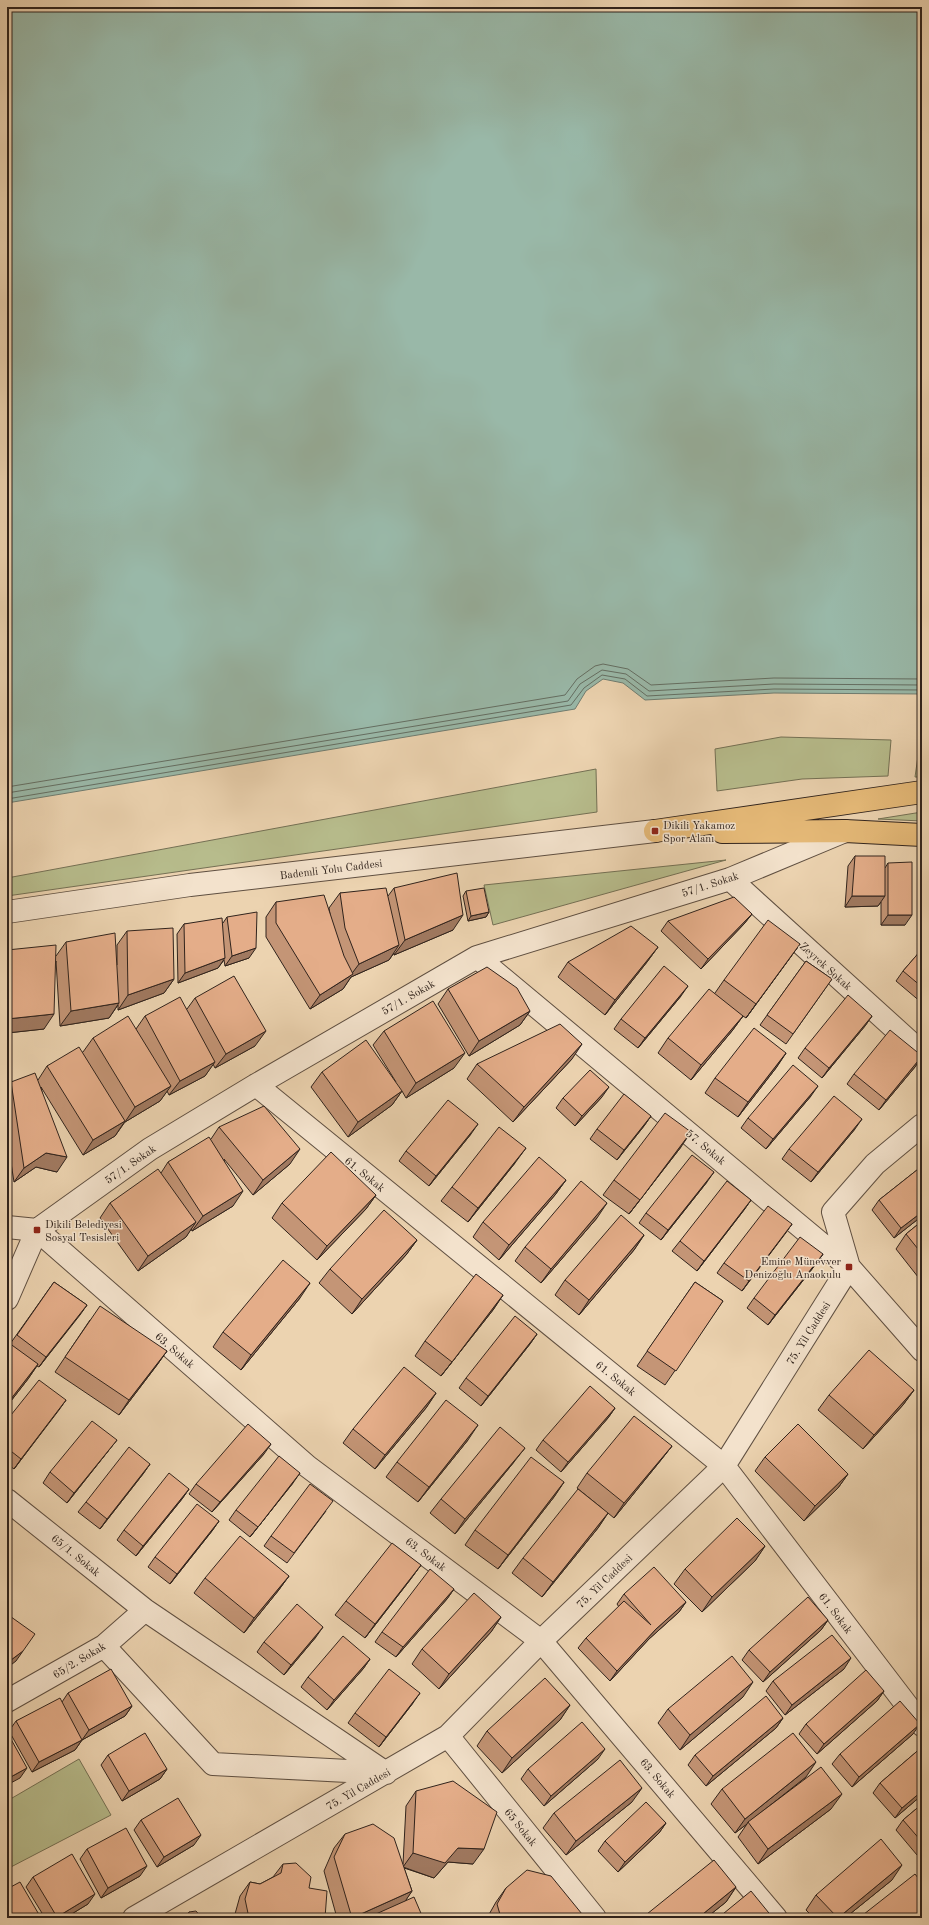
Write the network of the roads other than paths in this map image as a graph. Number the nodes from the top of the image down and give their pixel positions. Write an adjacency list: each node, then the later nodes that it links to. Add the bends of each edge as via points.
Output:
1 (922, 792): 2 (main road)
2 (655, 831): 3 (main road); 6 (street, Bademli Yolu Caddesi, via 190,886)
3 (845, 831): 4 (main road); 5 (street, 57/1. Sokak)
4 (922, 835)
5 (730, 879): 7 (street, 57/1. Sokak); 8 (street, Zeyrek Sokak)
6 (7, 912)
7 (477, 957): 9 (street, 57/1. Sokak); 13 (street, 57. Sokak)
8 (922, 1053)
9 (256, 1085): 12 (street, 57/1. Sokak, via 150,1149); 16 (street, 61. Sokak)
10 (922, 1125): 13 (street, via 875,1164 834,1212)
11 (7, 1227): 12 (street)
12 (37, 1230): 14 (street); 19 (street, 63. Sokak, via 307,1466)
13 (849, 1266): 15 (street, 57. Sokak); 16 (street, 75. Yil Caddesi)
14 (7, 1299)
15 (922, 1350)
16 (724, 1466): 19 (street, 75. Yil Caddesi); 22 (street, 61. Sokak)
17 (7, 1500): 18 (street, 65/1. Sokak)
18 (145, 1610): 20 (street, 65/2. Sokak); 24 (street, 65/1. Sokak)
19 (541, 1641): 23 (street, 75. Yil Caddesi); 27 (street, 63. Sokak)
20 (104, 1646): 21 (street, 65/2. Sokak); 24 (street, via 213,1764)
21 (7, 1701)
22 (921, 1722)
23 (448, 1736): 24 (street, 75. Yil Caddesi); 26 (street, 65 Sokak)
24 (386, 1773): 25 (street, 75. Yil Caddesi)
25 (134, 1918)
26 (595, 1918)
27 (776, 1918)

